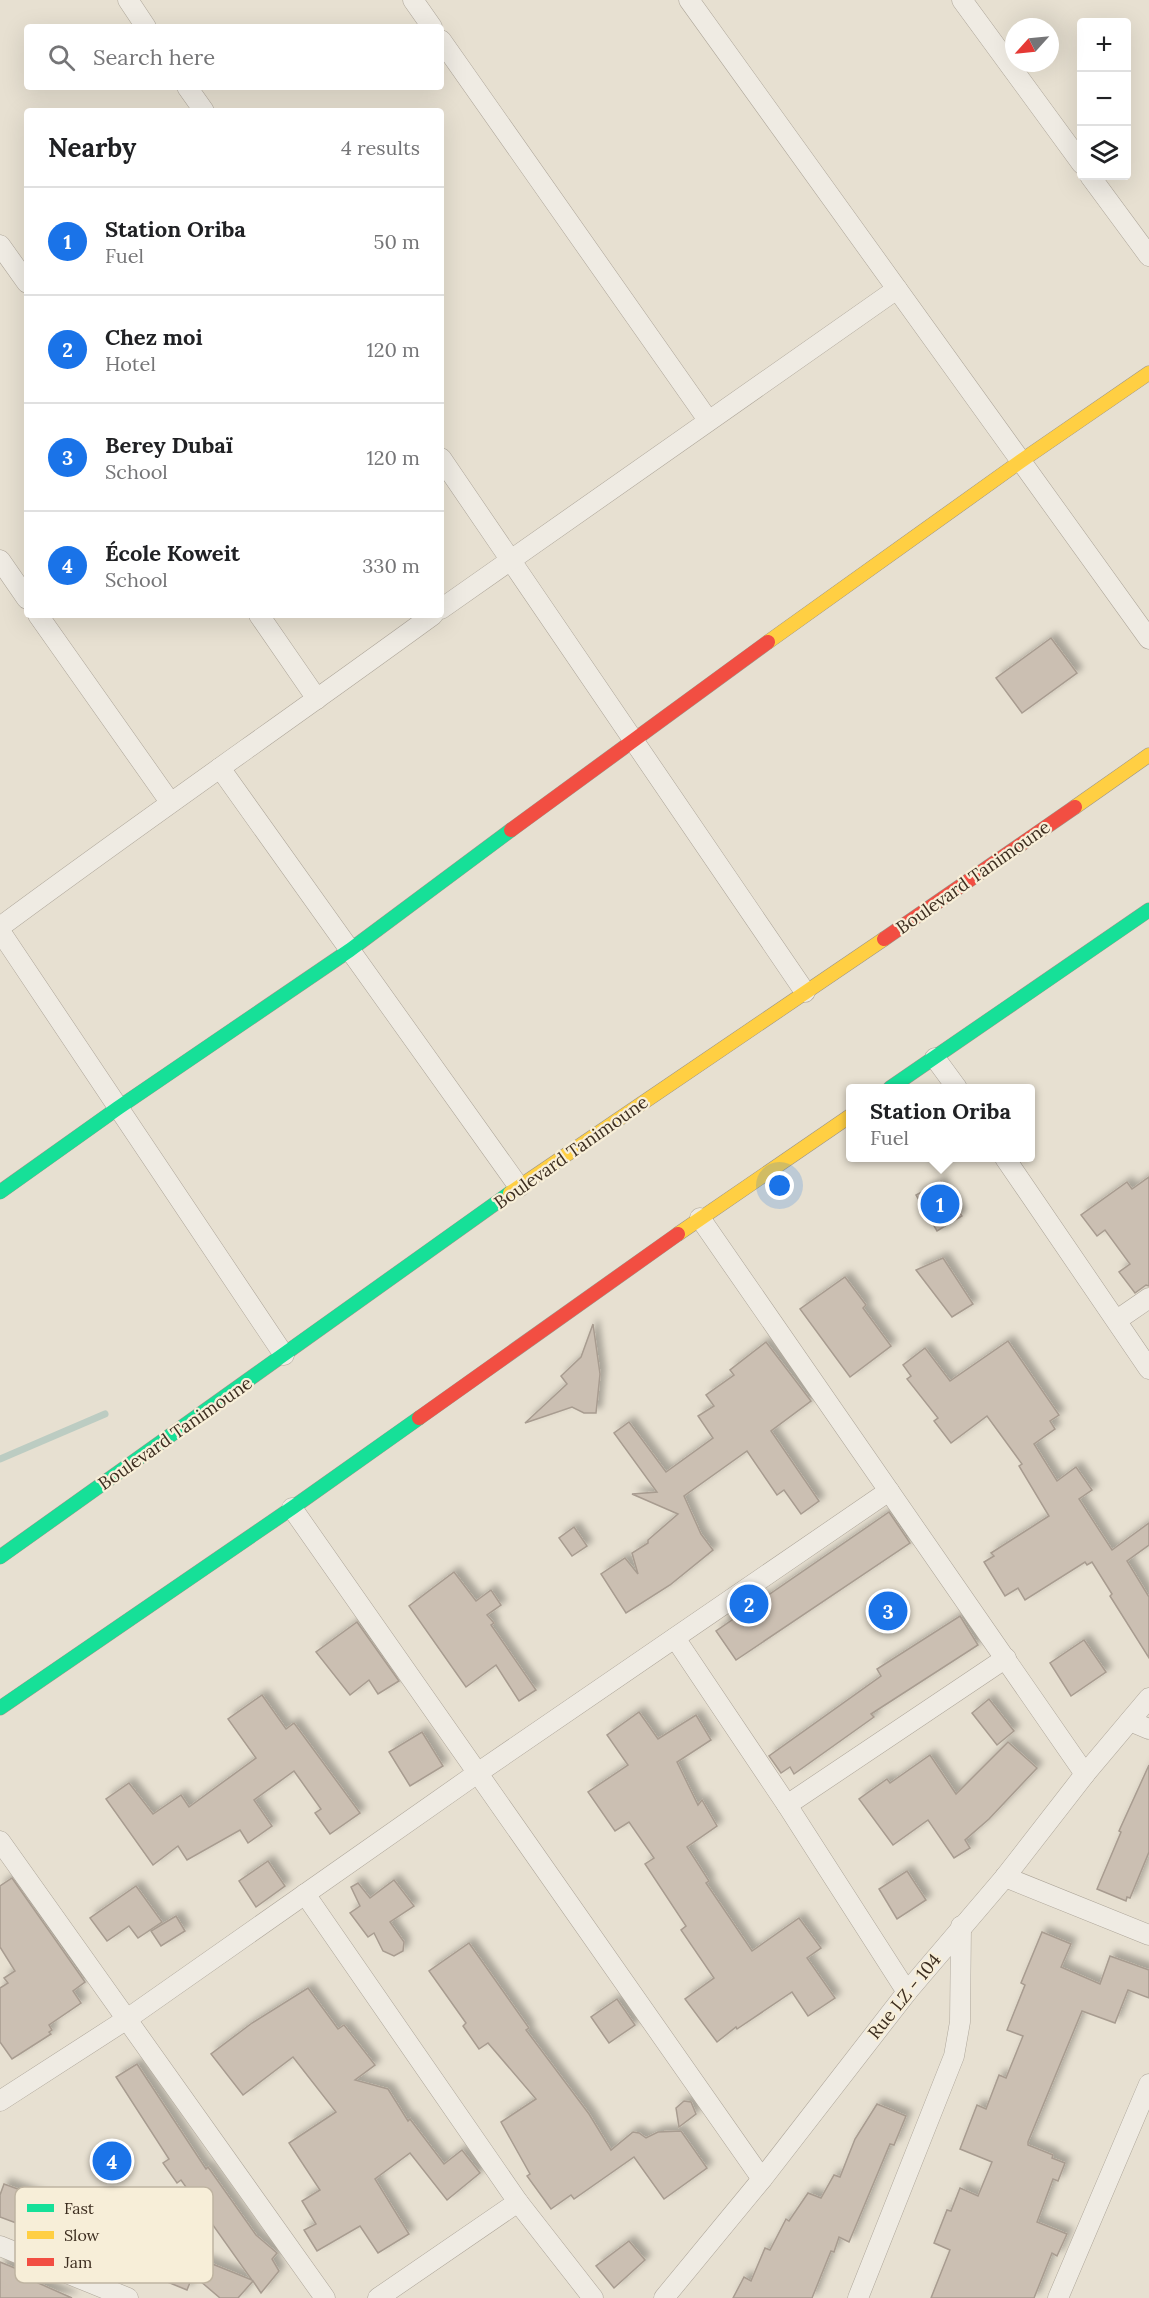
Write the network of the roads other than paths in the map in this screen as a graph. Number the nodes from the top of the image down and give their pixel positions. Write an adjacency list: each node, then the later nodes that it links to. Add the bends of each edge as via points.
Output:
1 (128, 0): 5 (street)
2 (413, 0): 6 (street)
3 (689, 0): 15 (street)
4 (962, 0): 10 (street)
5 (144, 24)
6 (430, 24)
7 (444, 44): 17 (street)
8 (190, 90): 9 (street)
9 (202, 108)
10 (1077, 157)
11 (1093, 180): 13 (street)
12 (0, 245): 14 (street)
13 (1149, 256)
14 (24, 280)
15 (897, 289): 17 (street); 18 (street)
16 (1149, 373): 18 (main road)
17 (708, 420): 20 (street)
18 (1021, 461): 27 (street); 29 (main road)
19 (444, 462): 20 (street)
20 (510, 559): 23 (street); 29 (street)
21 (0, 560): 22 (street)
22 (24, 595)
23 (444, 607)
24 (40, 618): 32 (street)
25 (261, 618): 28 (street)
26 (429, 618): 28 (street)
27 (1149, 639)
28 (317, 699): 31 (street)
29 (633, 739): 35 (main road); 36 (street)
30 (1149, 755): 36 (main road, Boulevard Tanimoune)
31 (220, 768): 32 (street); 35 (street)
32 (170, 802): 34 (street)
33 (1149, 910): 37 (main road)
34 (0, 929): 40 (street)
35 (350, 950): 40 (main road); 43 (street)
36 (805, 992): 43 (main road, Boulevard Tanimoune)
37 (935, 1058): 38 (main road); 39 (street)
38 (897, 1084)
39 (953, 1084)
40 (118, 1108): 44 (main road); 48 (street)
41 (846, 1119): 45 (main road)
42 (1008, 1162): 47 (street)
43 (519, 1187): 48 (main road, Boulevard Tanimoune)
44 (0, 1192)
45 (700, 1218): 50 (street); 51 (main road)
46 (1149, 1298): 47 (street)
47 (1117, 1320): 49 (street)
48 (284, 1356): 52 (main road, Boulevard Tanimoune)
49 (1149, 1369)
50 (889, 1491): 53 (street); 54 (street)
51 (292, 1508): 56 (main road); 59 (street)
52 (0, 1556)
53 (675, 1638): 59 (street); 61 (street)
54 (1006, 1658): 60 (street); 61 (street)
55 (1149, 1698): 57 (street, Rue LZ - 104)
56 (0, 1708)
57 (1130, 1722): 58 (street); 60 (street, Rue LZ - 104)
58 (1149, 1730)
59 (479, 1773): 64 (street); 71 (street)
60 (1085, 1774): 63 (street, Rue LZ - 104)
61 (787, 1805): 67 (street)
62 (0, 1841): 68 (street)
63 (1005, 1876): 65 (street, Rue LZ - 104); 66 (street)
64 (305, 1894): 68 (street); 72 (street)
65 (961, 1926): 67 (street, Rue LZ - 104); 81 (street, via 960,2022 954,2056)
66 (1149, 1935)
67 (907, 1992): 71 (street, Rue LZ - 104)
68 (127, 2019): 70 (street); 77 (street)
69 (1149, 2084): 82 (street)
70 (0, 2101)
71 (762, 2179): 80 (street, Rue LZ - 104)
72 (518, 2202): 78 (street); 79 (street)
73 (0, 2246): 74 (street)
74 (15, 2252)
75 (91, 2283): 76 (street)
76 (128, 2298)
77 (325, 2298)
78 (378, 2298)
79 (593, 2298)
80 (664, 2298)
81 (858, 2298)
82 (1058, 2298)

